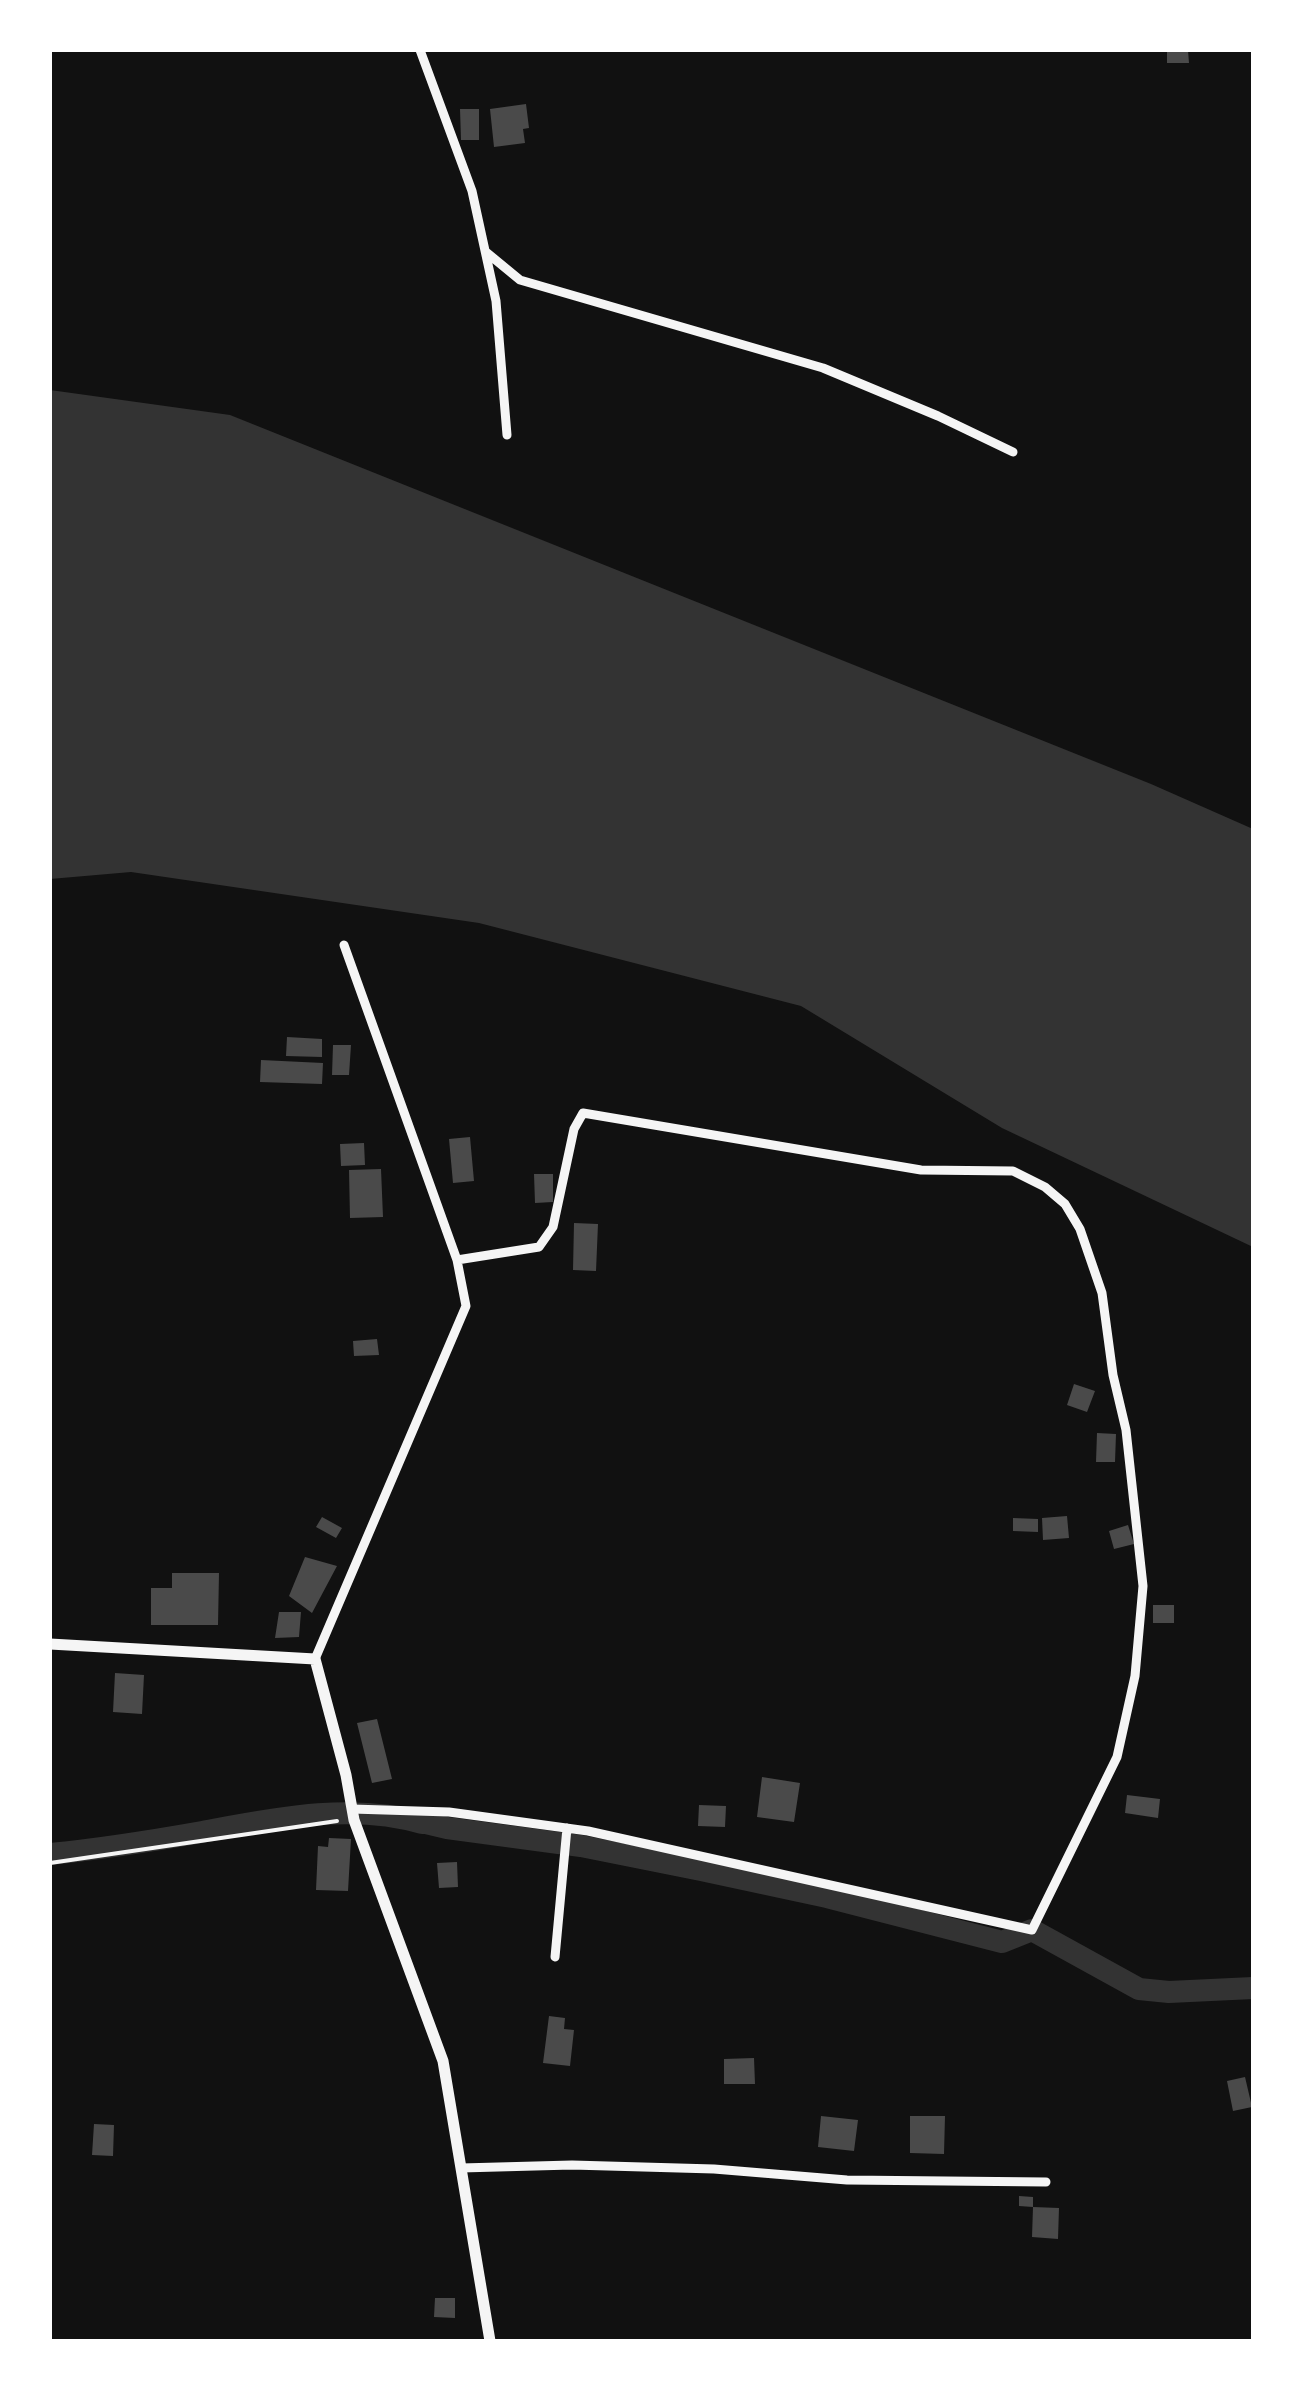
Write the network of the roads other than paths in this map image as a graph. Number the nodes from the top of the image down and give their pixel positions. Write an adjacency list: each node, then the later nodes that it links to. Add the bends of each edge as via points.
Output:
1 (420, 50): 2 (street, via 472,190)
2 (486, 252): 3 (street); 4 (street, via 520,280 823,368)
3 (507, 435)
4 (1014, 452)
5 (344, 945): 6 (street)
6 (457, 1260): 8 (street, via 466,1306); 10 (street, via 538,1247 553,1226 583,1113 922,1170 1013,1171 1065,1204 1102,1294 1126,1430 1142,1586 1135,1676 1117,1757 1032,1930)
7 (50, 1644): 8 (street)
8 (315, 1660): 9 (street)
9 (353, 1814): 10 (street, via 449,1812); 12 (street, via 443,2060)
10 (567, 1828): 11 (street)
11 (555, 1957)
12 (461, 2168): 13 (street, via 608,2166 847,2180); 14 (street)
13 (1046, 2182)
14 (490, 2341)

